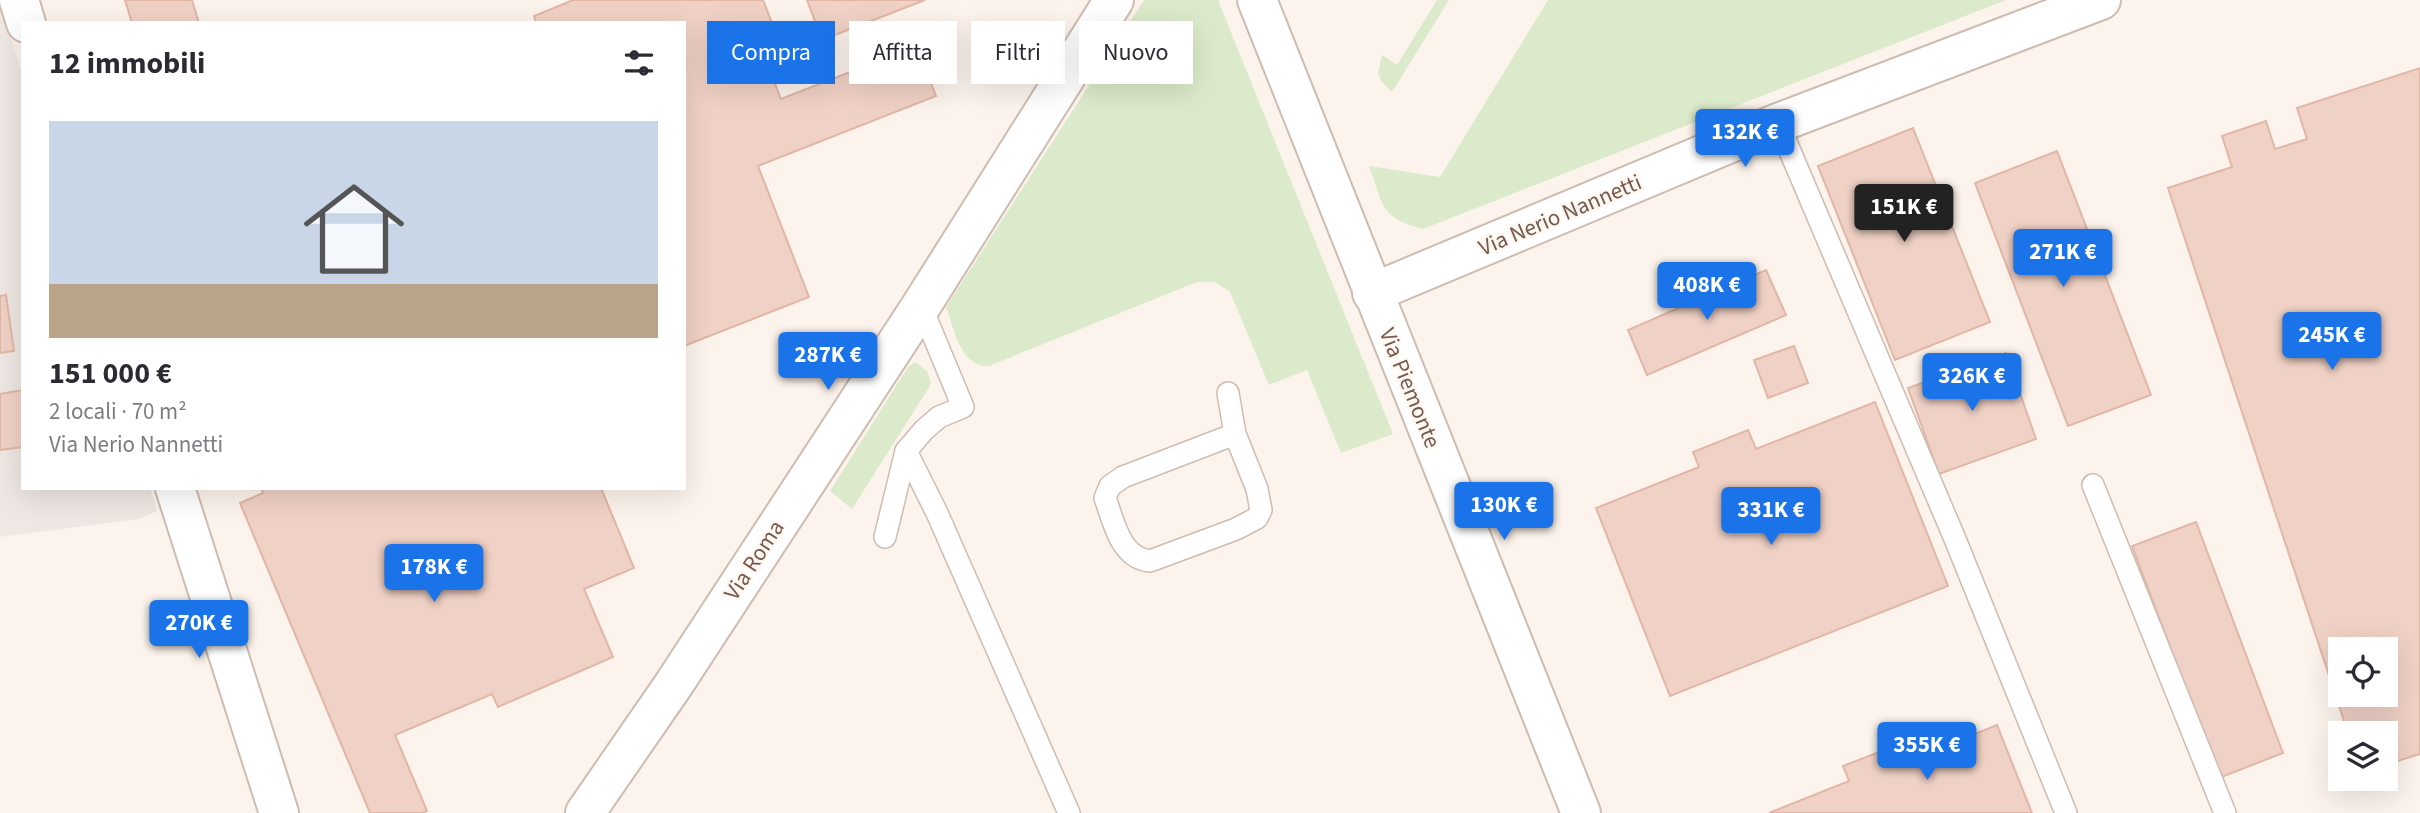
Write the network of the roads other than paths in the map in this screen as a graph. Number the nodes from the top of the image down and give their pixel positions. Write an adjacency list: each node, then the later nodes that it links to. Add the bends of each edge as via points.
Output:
1 (19, 0): 5 (street)
2 (1114, 0): 8 (street, Via Roma)
3 (1257, 0): 7 (street, Via Piemonte)
4 (2101, 0): 6 (street, Via Nerio Nannetti)
5 (25, 21)
6 (1778, 123): 7 (street, Via Nerio Nannetti); 19 (lane)
7 (1372, 293): 18 (street, Via Piemonte)
8 (921, 306): 11 (lane, via 962,407 939,417); 16 (street, Via Roma)
9 (1228, 393): 10 (lane)
10 (1235, 434): 10 (lane, via 1110,486 1105,498 1126,551 1150,561 1257,517 1261,510 1257,489)
11 (906, 451): 14 (lane); 17 (lane)
12 (2093, 485): 20 (lane)
13 (176, 490): 15 (street)
14 (885, 537)
15 (279, 813)
16 (585, 813)
17 (1069, 813)
18 (1581, 813)
19 (2066, 813)
20 (2225, 813)

